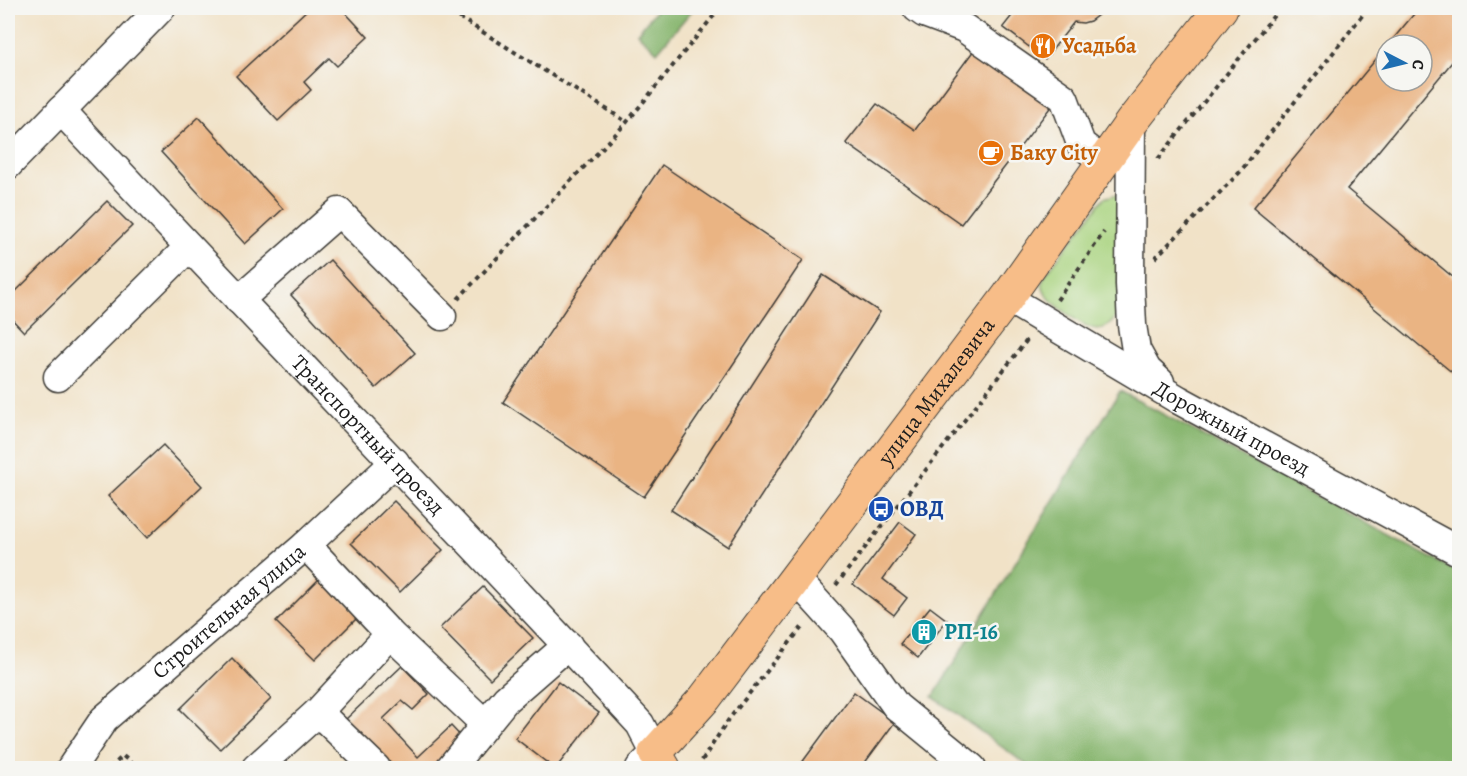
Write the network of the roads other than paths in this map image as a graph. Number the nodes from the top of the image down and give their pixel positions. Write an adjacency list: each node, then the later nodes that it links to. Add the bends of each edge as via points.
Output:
1 (161, 8): 4 (street)
2 (917, 8): 6 (street, via 964,28 1064,98 1081,144)
3 (1221, 8): 5 (main road, улица Михалевича)
4 (61, 110): 7 (street); 8 (street, Транспортный проезд)
5 (1131, 123): 6 (main road, улица Михалевича); 13 (street, via 1130,284 1136,350 1147,370)
6 (1104, 162): 9 (main road, улица Михалевича)
7 (8, 165)
8 (189, 247): 10 (street, Транспортный проезд); 12 (street)
9 (1007, 298): 13 (street, Дорожный проезд); 17 (main road, улица Михалевича)
10 (239, 300): 11 (street, via 339,212); 14 (street, Транспортный проезд, via 302,379)
11 (442, 316)
12 (58, 376)
13 (1179, 400): 16 (street, Дорожный проезд)
14 (395, 462): 15 (street, Строительная улица); 19 (street, Транспортный проезд)
15 (306, 545): 18 (street); 23 (street, Строительная улица, via 104,719)
16 (1460, 552)
17 (795, 578): 22 (main road, улица Михалевича); 27 (street, via 842,630 896,706)
18 (390, 634): 20 (street); 21 (street)
19 (568, 645): 21 (street); 22 (street, Транспортный проезд, via 601,690 640,724)
20 (318, 712): 24 (street); 25 (street)
21 (485, 724): 26 (street)
22 (653, 763)
23 (71, 768)
24 (256, 768)
25 (376, 768)
26 (450, 768)
27 (972, 768)

